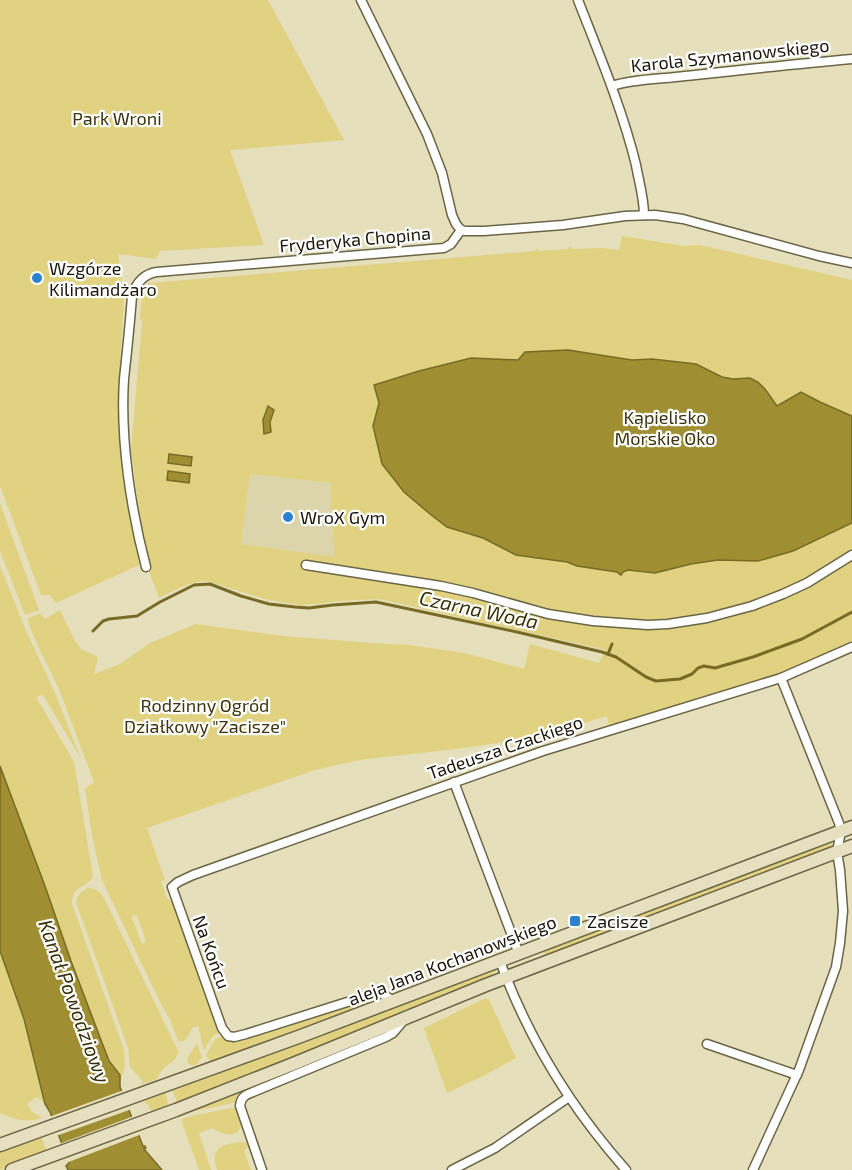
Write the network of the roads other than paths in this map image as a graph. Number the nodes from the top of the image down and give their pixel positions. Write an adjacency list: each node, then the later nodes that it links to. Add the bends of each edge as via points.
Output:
1 (361, 0): 6 (street, via 427,134 452,215)
2 (578, 0): 4 (street)
3 (852, 59): 4 (street, Karola Szymanowskiego)
4 (612, 86): 5 (street, via 628,132)
5 (644, 215): 6 (street, via 563,225); 7 (street, via 683,219)
6 (461, 230): 10 (street, Fryderyka Chopina, via 444,248 157,272 139,281 132,296 124,380 125,439 129,485)
7 (852, 263)
8 (852, 555): 9 (street, via 807,583 752,606 707,618 648,625 548,614 441,586)
9 (306, 565)
10 (146, 567)
11 (852, 647): 12 (street, Tadeusza Czackiego)
12 (781, 678): 13 (street, Tadeusza Czackiego); 14 (street)
13 (454, 782): 17 (street, Tadeusza Czackiego, via 193,875); 18 (street)
14 (846, 829): 16 (street); 18 (main road, aleja Jana Kochanowskiego)
15 (852, 846): 16 (main road, aleja Jana Kochanowskiego)
16 (837, 852): 20 (main road, aleja Jana Kochanowskiego); 24 (street, via 843,911 837,963)
17 (172, 887): 21 (street, Na Końcu, via 227,1035 234,1037 379,992)
18 (519, 954): 19 (main road, aleja Jana Kochanowskiego)
19 (500, 961): 20 (street); 21 (main road, aleja Jana Kochanowskiego)
20 (506, 978): 22 (main road, aleja Jana Kochanowskiego); 25 (street, via 535,1040)
21 (394, 1001): 26 (main road, aleja Jana Kochanowskiego)
22 (408, 1017): 27 (main road, aleja Jana Kochanowskiego); 28 (street, aleja Jana Kochanowskiego, via 387,1037 246,1094 241,1106)
23 (707, 1044): 24 (street)
24 (797, 1075): 31 (street)
25 (569, 1098): 29 (street, via 495,1148); 30 (street)
26 (0, 1145)
27 (12, 1170)
28 (262, 1170)
29 (452, 1170)
30 (626, 1170)
31 (753, 1170)

